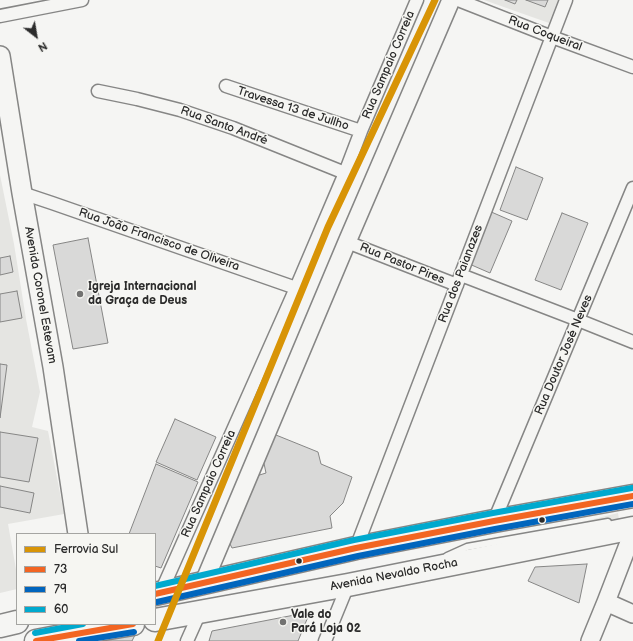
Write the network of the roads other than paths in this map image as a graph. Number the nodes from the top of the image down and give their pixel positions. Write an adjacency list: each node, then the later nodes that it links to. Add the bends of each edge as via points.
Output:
1 (82, 0): 6 (street)
2 (416, 0): 12 (street, Rua Sampaio Correia)
3 (451, 0): 16 (main road)
4 (458, 0): 7 (street, Rua Coqueiral)
5 (566, 0): 7 (street, Rua dos Paianazes)
6 (0, 16)
7 (552, 37): 9 (street, Rua Coqueiral); 17 (street, Rua dos Paianazes)
8 (0, 56): 15 (main road, Avenida Coronel Estevam)
9 (633, 67)
10 (226, 86): 12 (street, Travessa 13 de Jullho)
11 (98, 91): 13 (street, Rua Santo André, via 180,110 233,128)
12 (361, 131): 13 (street, Rua Sampaio Correia)
13 (345, 173): 18 (street, Rua Sampaio Correia)
14 (633, 188): 19 (street, Rua Doutor José Neves)
15 (22, 193): 18 (street, Rua João Francisco de Oliveira); 24 (main road, Avenida Coronel Estevam, via 53,367)
16 (347, 242): 17 (street, Rua Pastor Pires); 30 (main road)
17 (459, 280): 19 (street, Rua Pastor Pires); 26 (street, Rua dos Paianazes)
18 (296, 288): 32 (street, Rua Sampaio Correia)
19 (578, 320): 20 (street, Rua Pastor Pires); 22 (street, Rua Doutor José Neves)
20 (633, 342)
21 (633, 496): 22 (highway)
22 (494, 521): 25 (highway)
23 (627, 526): 27 (lane, via 467,547); 29 (highway, Avenida Nevaldo Rocha); 33 (main road)
24 (78, 533)
25 (423, 535): 26 (highway); 30 (lane, via 394,550 282,575)
26 (356, 548): 30 (highway)
27 (440, 558)
28 (434, 561): 29 (lane)
29 (407, 573): 31 (highway, Avenida Nevaldo Rocha)
30 (213, 580): 32 (highway)
31 (348, 585): 34 (highway, Avenida Nevaldo Rocha); 43 (street)
32 (158, 593)
33 (606, 602): 35 (main road); 44 (main road)
34 (200, 612): 36 (highway, Avenida Nevaldo Rocha); 42 (street)
35 (633, 614)
36 (156, 620)
37 (16, 622): 39 (highway)
38 (127, 625): 40 (highway)
39 (0, 626)
40 (78, 633): 41 (highway)
41 (36, 641)
42 (186, 641)
43 (326, 641)
44 (590, 641)

